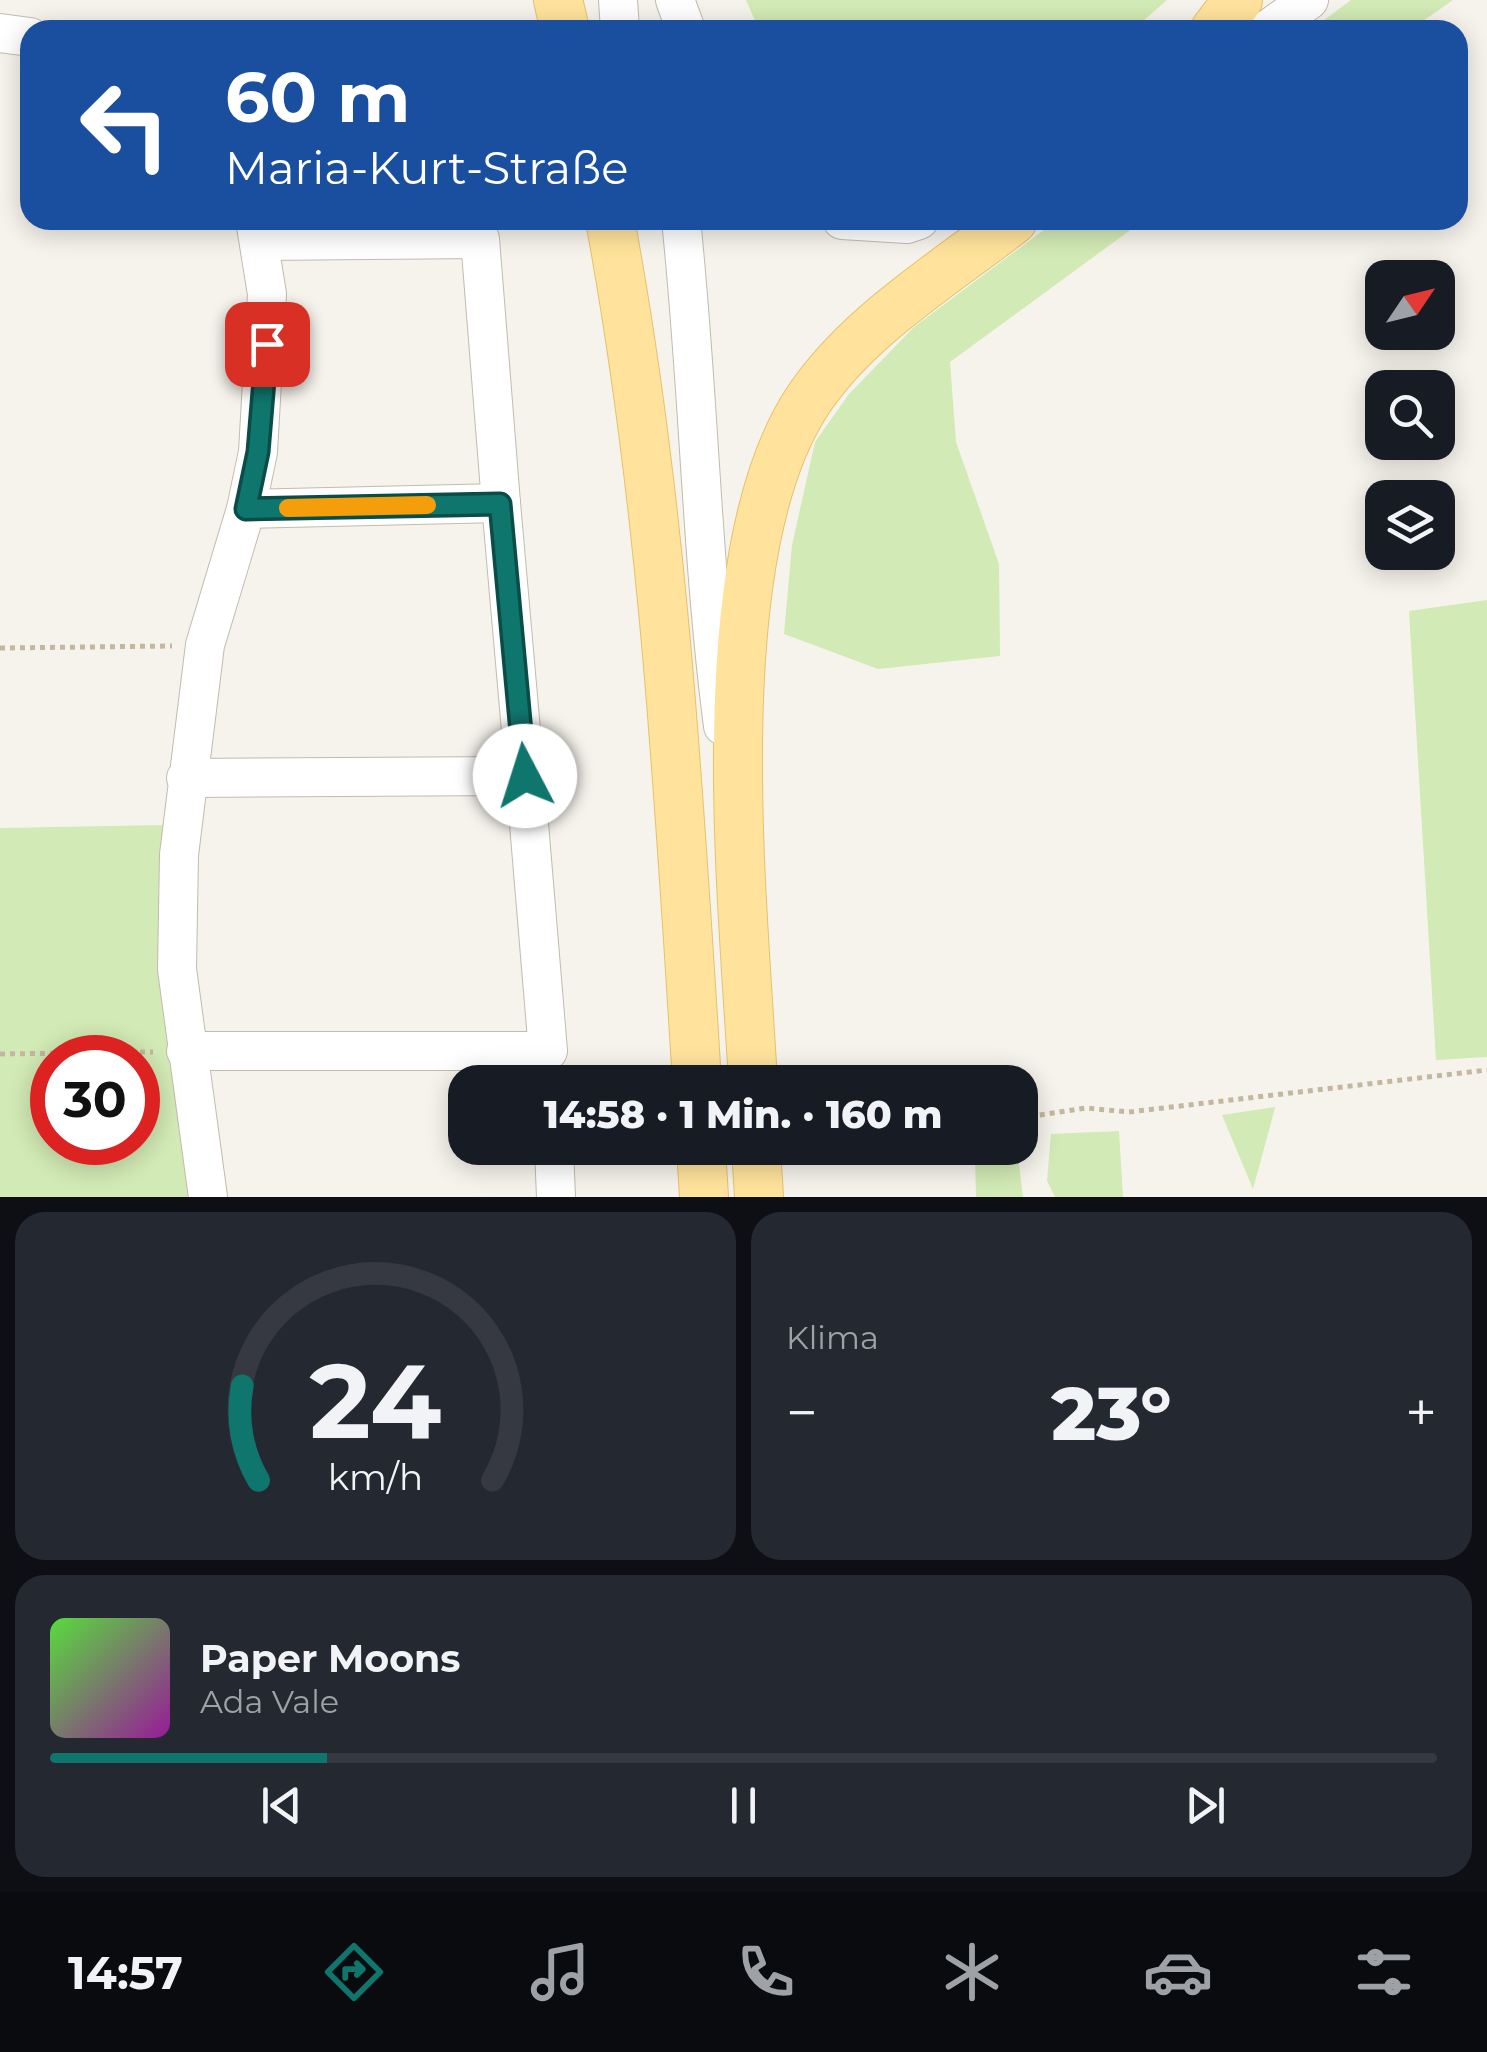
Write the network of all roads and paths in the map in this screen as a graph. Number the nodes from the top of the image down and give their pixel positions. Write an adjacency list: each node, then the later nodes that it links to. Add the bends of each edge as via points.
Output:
1 (1238, 0): 3 (main road)
2 (1310, 0): 4 (street)
3 (1223, 20)
4 (1281, 20)
5 (258, 230): 11 (street, via 480,240); 12 (street, via 266,361)
6 (612, 230): 10 (main road)
7 (635, 230): 10 (street)
8 (682, 230): 17 (street, via 706,592)
9 (1000, 230): 17 (main road, via 871,331 828,375 788,436 759,526 745,619)
10 (644, 443): 22 (main road)
11 (500, 504): 12 (street); 15 (street)
12 (246, 509): 13 (street)
13 (205, 645): 14 (path); 16 (street)
14 (0, 648)
15 (525, 776): 16 (street); 21 (street)
16 (186, 778): 18 (street, via 176,968)
17 (741, 862): 23 (main road)
18 (186, 1051): 19 (path); 20 (street); 29 (street)
19 (0, 1054)
20 (504, 1065)
21 (549, 1065)
22 (696, 1065)
23 (752, 1065)
24 (1487, 1070): 25 (path, via 1129,1112 1086,1108)
25 (1038, 1115)
26 (555, 1165): 30 (street)
27 (703, 1165): 31 (main road)
28 (757, 1165): 32 (main road)
29 (208, 1197)
30 (556, 1197)
31 (704, 1197)
32 (759, 1197)

